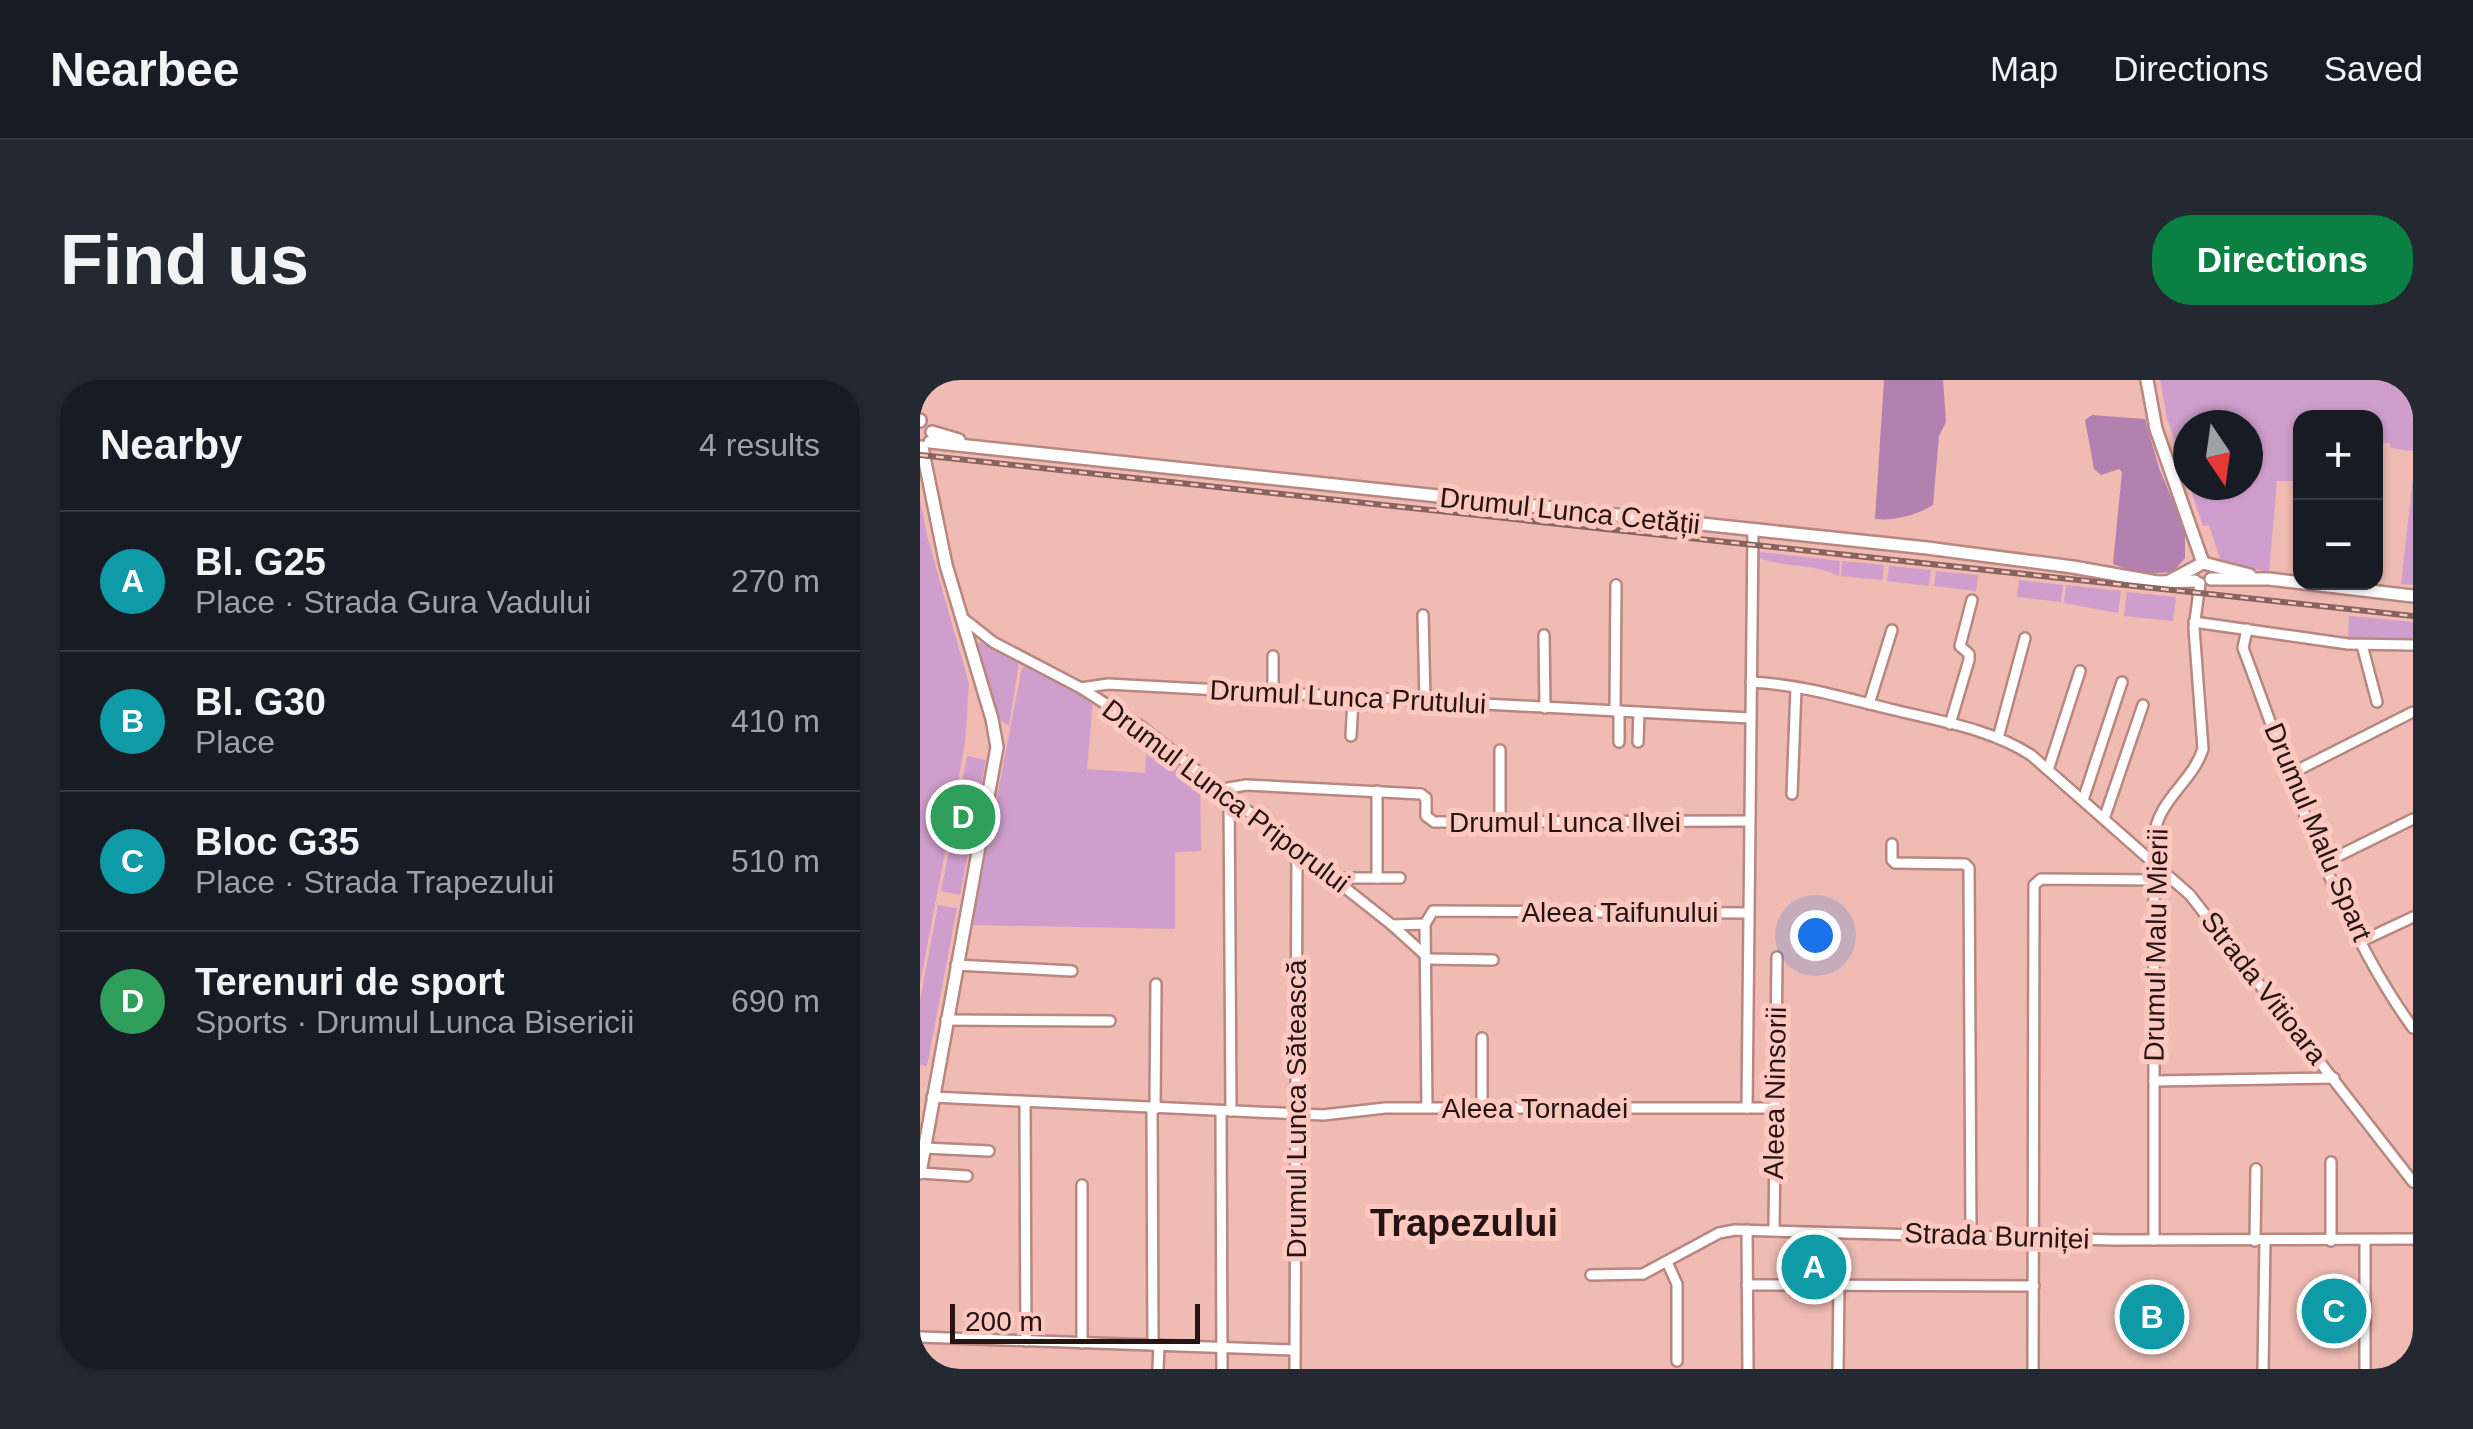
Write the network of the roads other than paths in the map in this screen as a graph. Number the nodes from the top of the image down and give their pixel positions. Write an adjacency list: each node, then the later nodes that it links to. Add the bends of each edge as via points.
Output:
1 (2147, 380): 5 (street)
2 (920, 421): 3 (street, via 929,425)
3 (926, 442): 4 (street, Drumul Lunca Cetății); 9 (street)
4 (1753, 530): 5 (street, Drumul Lunca Cetății, via 2026,560 2157,582); 20 (street)
5 (2201, 572): 7 (street, Drumul Lunca Cetății); 11 (street, Drumul Malu Mierii)
6 (1616, 584): 31 (street)
7 (2413, 596)
8 (1972, 600): 35 (street, via 1960,644 1969,660)
9 (960, 614): 22 (street, Drumul Lunca Priporului, via 993,642); 67 (street, via 997,747)
10 (1424, 615): 26 (street)
11 (2194, 622): 12 (street); 54 (street, Drumul Malu Mierii, via 2203,749 2160,813)
12 (2247, 629): 16 (street); 42 (street, Drumul Malu Spart, via 2243,648)
13 (1892, 630): 28 (street)
14 (1544, 634): 30 (street)
15 (2025, 638): 37 (street)
16 (2362, 645): 17 (street); 27 (street)
17 (2413, 645)
18 (1272, 656): 24 (street)
19 (2080, 672): 41 (street)
20 (1751, 682): 23 (street, Strada Vitioara); 34 (street)
21 (2122, 682): 46 (street)
22 (1081, 688): 24 (street, Drumul Lunca Prutului); 44 (street, Drumul Lunca Priporului)
23 (1796, 688): 28 (street, Strada Vitioara); 45 (street)
24 (1273, 694): 25 (street, Drumul Lunca Prutului)
25 (1353, 698): 26 (street, Drumul Lunca Prutului); 36 (street)
26 (1424, 702): 30 (street, Drumul Lunca Prutului)
27 (2377, 702)
28 (1870, 704): 35 (street, Strada Vitioara)
29 (2143, 706): 47 (street)
30 (1545, 708): 31 (street, Drumul Lunca Prutului)
31 (1617, 711): 32 (street, Drumul Lunca Prutului); 38 (street)
32 (1639, 712): 34 (street, Drumul Lunca Prutului); 39 (street)
33 (2413, 712): 42 (street)
34 (1750, 718): 50 (street)
35 (1950, 724): 37 (street, Strada Vitioara)
36 (1351, 736)
37 (1998, 738): 41 (street, Strada Vitioara)
38 (1619, 742)
39 (1638, 742)
40 (1500, 750): 49 (street)
41 (2048, 770): 46 (street, Strada Vitioara)
42 (2290, 774): 53 (street, Drumul Malu Spart)
43 (1377, 791): 44 (street, Drumul Lunca Ilvei, via 1246,785); 49 (street, Drumul Lunca Ilvei, via 1423,794 1426,816 1434,822); 56 (street)
44 (1226, 792): 52 (street, Drumul Lunca Priporului); 83 (street)
45 (1792, 794)
46 (2083, 800): 47 (street, Strada Vitioara)
47 (2104, 818): 54 (street, Strada Vitioara)
48 (2413, 819): 53 (street)
49 (1500, 822): 50 (street, Drumul Lunca Ilvei)
50 (1748, 822): 59 (street)
51 (1892, 844): 95 (street, via 1894,863 1969,868)
52 (1296, 848): 55 (street, Drumul Lunca Priporului); 84 (street, Drumul Lunca Sătească)
53 (2324, 862): 63 (street, Drumul Malu Spart)
54 (2154, 863): 58 (street, Drumul Malu Mierii); 74 (street, Strada Vitioara, via 2197,902)
55 (1334, 878): 56 (street); 62 (street, Drumul Lunca Priporului)
56 (1377, 878): 57 (street)
57 (1400, 878)
58 (2154, 880): 75 (street, Drumul Malu Mierii); 96 (street, via 2041,879 2034,885)
59 (1748, 912): 61 (street, Aleea Taifunului, via 1438,910); 80 (street, Aleea Taifunului)
60 (2413, 917): 63 (street)
61 (1425, 924): 62 (street, Aleea Taifunului); 64 (street)
62 (1392, 925): 64 (street, Drumul Lunca Priporului)
63 (2362, 941): 72 (street, Drumul Malu Spart)
64 (1426, 957): 66 (street); 78 (street)
65 (1777, 957): 81 (street, Aleea Ninsorii)
66 (1493, 960)
67 (956, 965): 68 (street); 70 (street)
68 (1072, 971)
69 (1156, 984): 82 (street)
70 (946, 1020): 71 (street); 76 (street)
71 (1110, 1021)
72 (2413, 1028)
73 (1482, 1038): 79 (street)
74 (2334, 1078): 75 (street, Strada Vitioara); 91 (street, Strada Vitioara)
75 (2154, 1080): 98 (street, Drumul Malu Mierii)
76 (932, 1097): 77 (street, Aleea Tornadei); 85 (street)
77 (1025, 1103): 82 (street, Aleea Tornadei); 108 (street)
78 (1427, 1107): 79 (street, Aleea Tornadei); 84 (street, Aleea Tornadei)
79 (1482, 1108): 80 (street, Aleea Tornadei)
80 (1747, 1108): 81 (street, Aleea Tornadei)
81 (1775, 1108): 94 (street, Aleea Ninsorii)
82 (1154, 1109): 83 (street, Aleea Tornadei); 110 (street)
83 (1226, 1111): 84 (street, Aleea Tornadei); 111 (street)
84 (1295, 1114): 112 (street, Drumul Lunca Sătească)
85 (924, 1148): 86 (street); 89 (street)
86 (989, 1150)
87 (2331, 1162): 100 (street)
88 (2256, 1169): 99 (street)
89 (920, 1173): 90 (street)
90 (967, 1176)
91 (2413, 1182)
92 (1082, 1185): 109 (street)
93 (1747, 1230): 94 (street, Strada Burniței); 102 (street, Strada Burniței, via 1719,1234); 104 (street)
94 (1774, 1230): 95 (street, Strada Burniței)
95 (1971, 1236): 96 (street, Strada Burniței)
96 (2034, 1238): 98 (street, Strada Burniței); 106 (street)
97 (2413, 1239): 101 (street, Strada Burniței)
98 (2154, 1240): 99 (street, Strada Burniței)
99 (2260, 1241): 100 (street, Strada Burniței); 120 (street)
100 (2331, 1241): 101 (street, Strada Burniței)
101 (2365, 1241): 121 (street)
102 (1667, 1262): 103 (street, Strada Burniței, via 1638,1276); 113 (street, via 1678,1290)
103 (1592, 1275)
104 (1747, 1285): 105 (street); 117 (street)
105 (1839, 1285): 106 (street); 118 (street)
106 (2034, 1286): 119 (street)
107 (920, 1337): 108 (street)
108 (1026, 1340): 109 (street)
109 (1082, 1342): 110 (street)
110 (1156, 1345): 111 (street); 114 (street)
111 (1222, 1347): 112 (street); 115 (street)
112 (1296, 1350): 116 (street, Drumul Lunca Sătească)
113 (1678, 1361)
114 (1158, 1369)
115 (1222, 1369)
116 (1296, 1369)
117 (1748, 1369)
118 (1838, 1369)
119 (2033, 1369)
120 (2263, 1369)
121 (2364, 1369)

